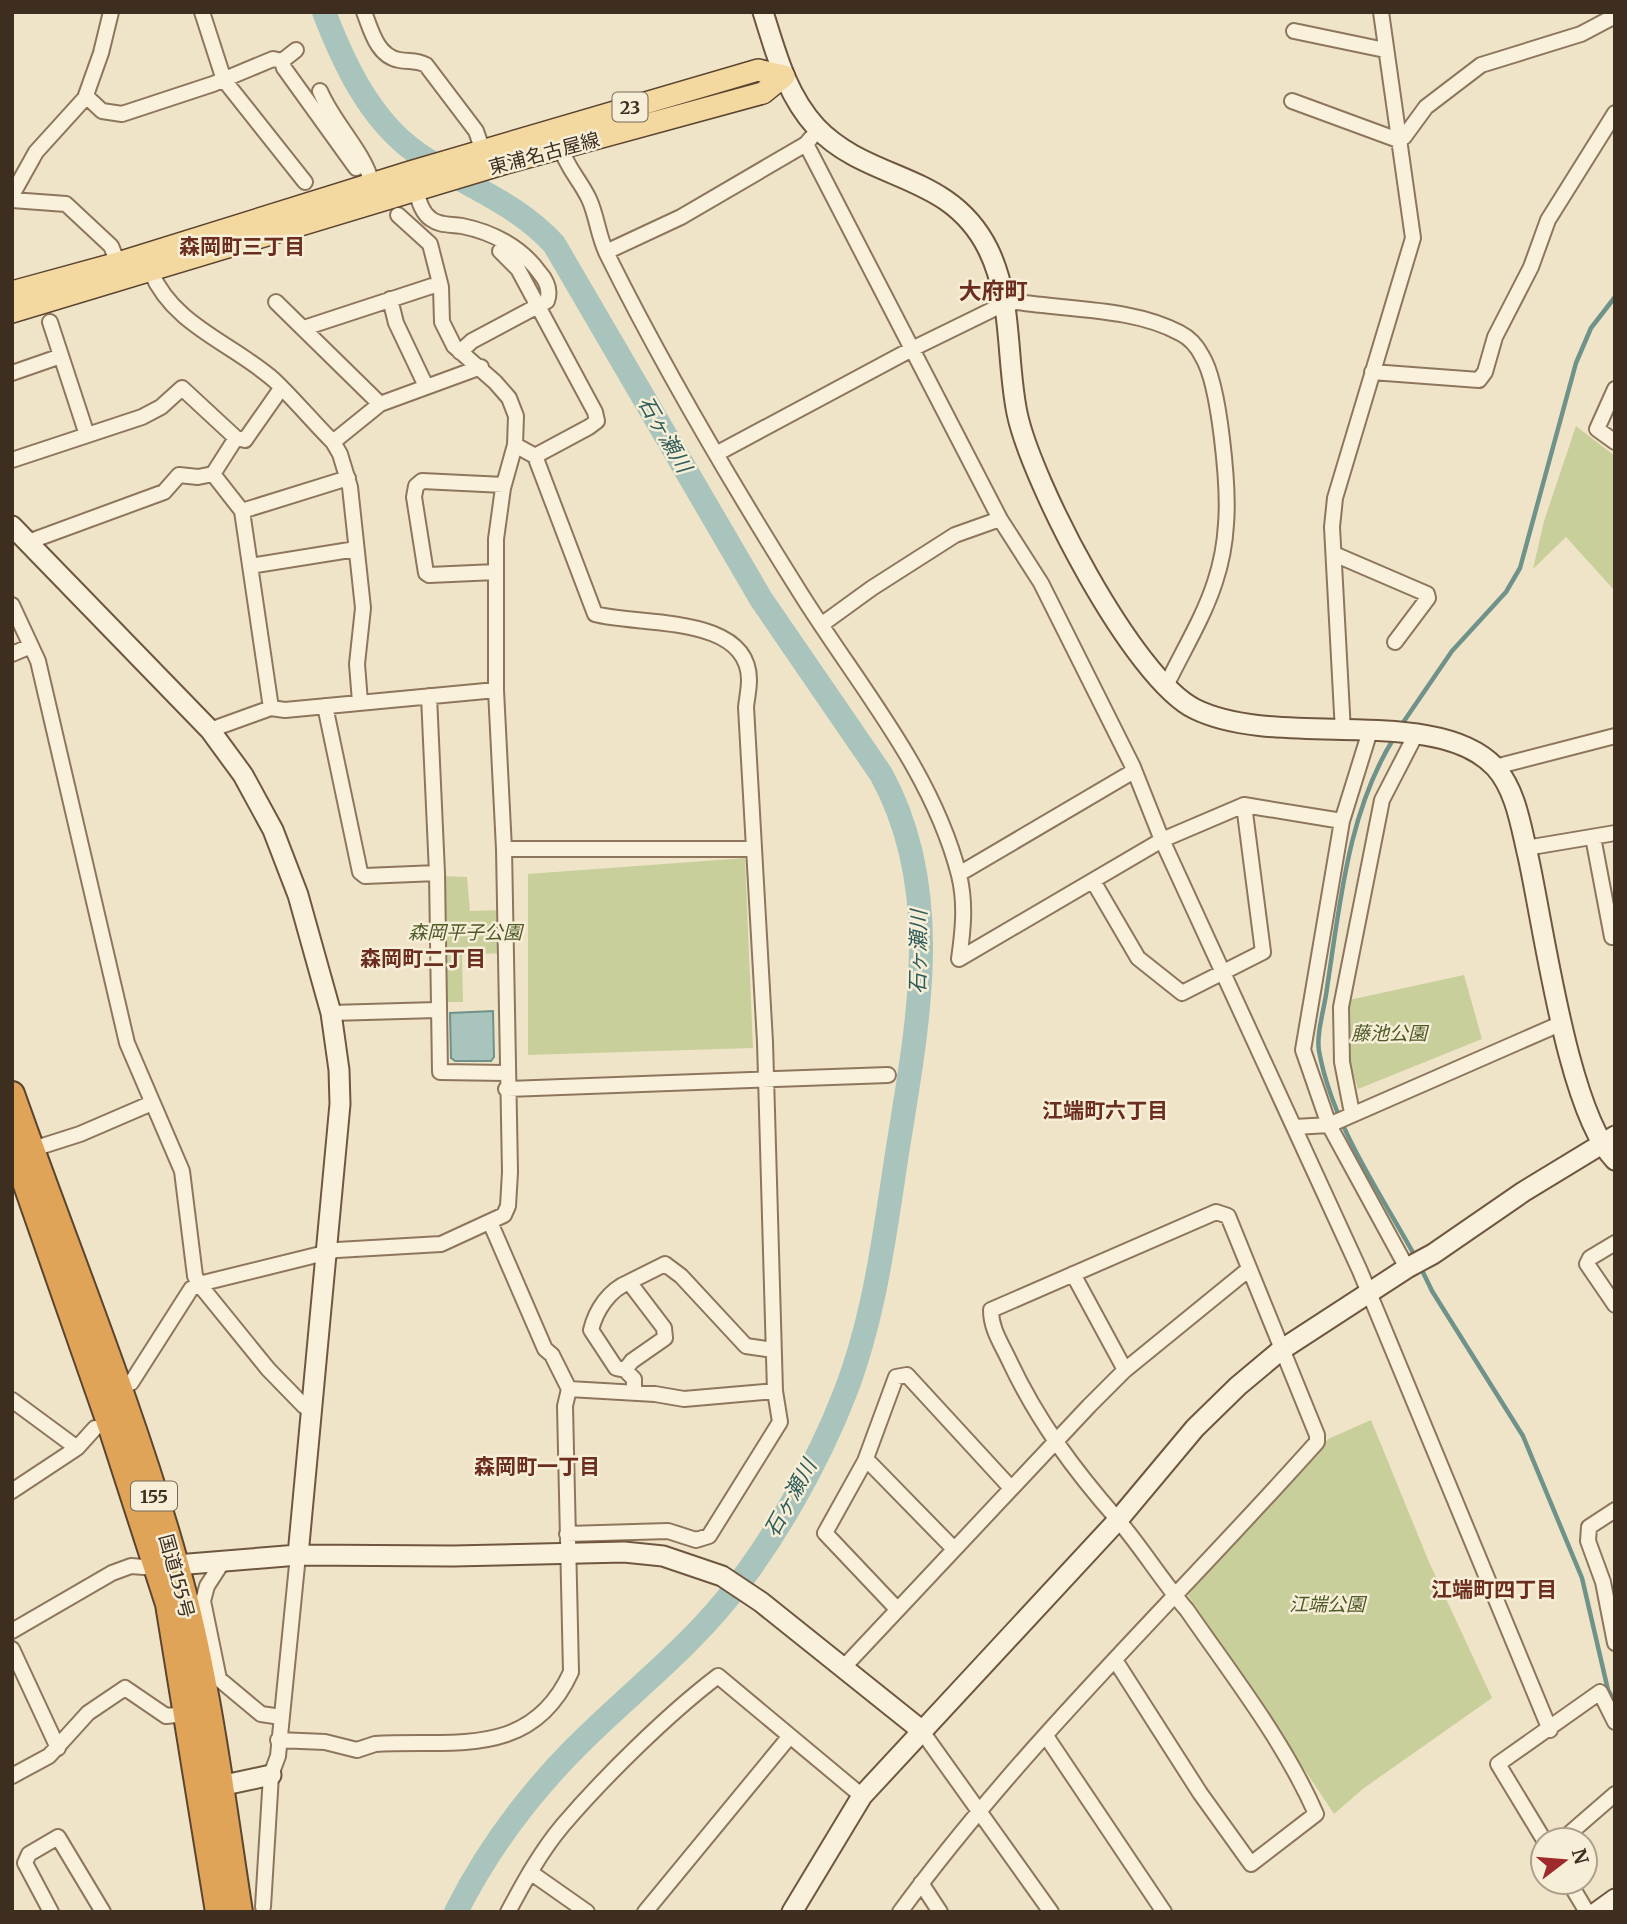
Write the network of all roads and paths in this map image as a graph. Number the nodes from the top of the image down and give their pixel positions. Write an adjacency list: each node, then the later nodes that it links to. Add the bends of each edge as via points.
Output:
1 (111, 12): 14 (street)
2 (202, 12): 12 (street)
3 (365, 12): 20 (street, via 375,42 389,57 426,65 476,131)
4 (763, 12): 11 (street)
5 (1381, 12): 9 (street)
6 (1615, 16): 18 (street, via 1581,34 1481,65 1426,107)
7 (1294, 31): 9 (street)
8 (296, 50): 10 (street)
9 (1385, 50): 18 (street)
10 (282, 61): 12 (street, via 273,59); 21 (street)
11 (784, 76): 17 (street); 19 (main road, 東浦名古屋線 / 23, via 764,93); 20 (main road, 東浦名古屋線 / 23, via 758,70)
12 (224, 80): 14 (street, via 122,114 102,111); 22 (street)
13 (320, 90): 23 (street, via 338,127 364,161)
14 (86, 96): 25 (street, via 36,152)
15 (1292, 101): 18 (street)
16 (1615, 113): 44 (street, via 1548,220 1479,380)
17 (812, 136): 28 (street, via 681,218); 35 (street, via 956,204 987,246 998,271); 40 (street)
18 (1398, 140): 44 (street, via 1413,238)
19 (561, 148): 24 (main road, 東浦名古屋線 / 23); 28 (street, via 566,165 588,198)
20 (479, 152): 24 (main road, 東浦名古屋線 / 23)
21 (356, 168)
22 (304, 182)
23 (372, 183): 24 (main road, 東浦名古屋線 / 23); 29 (main road, 東浦名古屋線 / 23)
24 (418, 183): 30 (main road, 東浦名古屋線 / 23); 36 (street, via 422,210 436,223 481,232 527,257 549,291 547,301)
25 (12, 197): 29 (street, via 66,204 111,246)
26 (398, 215): 31 (street, via 430,244)
27 (500, 251): 36 (street, via 518,269)
28 (606, 252): 55 (street)
29 (118, 263): 32 (main road, 東浦名古屋線 / 23)
30 (151, 272): 37 (main road, 東浦名古屋線 / 23); 48 (street, via 158,289 191,323 275,381)
31 (441, 287): 33 (street); 41 (street, via 442,322)
32 (12, 292)
33 (390, 299): 39 (street); 46 (street, via 396,323)
34 (276, 303): 39 (street)
35 (1004, 304): 40 (street); 74 (street, via 1016,408 1034,467 1074,549 1138,654); 74 (street, via 1018,302 1156,324 1193,342 1204,358 1215,402 1226,525 1216,580)
36 (538, 306): 41 (street); 56 (street, via 597,421)
37 (12, 312)
38 (50, 322): 42 (street)
39 (304, 328): 49 (street)
40 (912, 349): 55 (street); 62 (street)
41 (460, 352): 43 (street)
42 (61, 356): 45 (street); 50 (street)
43 (481, 367): 46 (street); 54 (street, via 509,398 516,416)
44 (1373, 372): 66 (street, via 1335,498)
45 (12, 373)
46 (429, 386): 49 (street)
47 (1615, 389): 53 (street, via 1597,429)
48 (280, 390): 51 (street, via 245,440); 52 (street)
49 (380, 404): 52 (street)
50 (87, 435): 51 (street, via 142,417 182,388); 57 (street)
51 (236, 438): 58 (street)
52 (333, 442): 59 (street)
53 (1615, 442)
54 (515, 445): 56 (street); 60 (street)
55 (716, 454): 70 (street)
56 (535, 456): 94 (street, via 595,614 694,626 726,639 743,656 750,678 746,707)
57 (12, 460)
58 (213, 474): 61 (street); 64 (street, via 179,475 164,492)
59 (348, 478): 61 (street); 65 (street)
60 (504, 485): 68 (street); 68 (street, via 422,481 414,497 426,573)
61 (242, 511): 67 (street)
62 (1000, 519): 70 (street, via 954,536); 86 (street, via 1041,583)
63 (12, 526): 64 (street)
64 (28, 542): 80 (street)
65 (356, 549): 67 (street); 77 (street, via 363,608 357,664)
66 (1334, 554): 71 (street, via 1427,594); 82 (street)
67 (250, 566): 79 (street)
68 (496, 572): 75 (street)
69 (12, 605): 72 (street)
70 (821, 625): 96 (street, via 920,776)
71 (1395, 642)
72 (31, 646): 73 (street); 108 (street, via 108,974 127,1043)
73 (12, 654)
74 (1165, 688): 82 (street, via 1195,709 1231,720 1262,727)
75 (496, 690): 76 (street); 93 (street)
76 (429, 696): 77 (street); 95 (street)
77 (360, 702): 78 (street)
78 (325, 706): 79 (street); 95 (street, via 360,872 365,876)
79 (271, 708): 80 (street)
80 (210, 730): 101 (street, via 243,775 273,830 298,895)
81 (1379, 731): 82 (street); 83 (street); 88 (street)
82 (1343, 732)
83 (1413, 734): 85 (street, via 1462,744); 109 (street, via 1382,800 1341,1007 1342,1062)
84 (1615, 736): 85 (street)
85 (1495, 767): 92 (street, via 1519,814)
86 (1134, 771): 91 (street); 96 (street)
87 (1244, 805): 88 (street); 91 (street); 99 (street, via 1263,952)
88 (1342, 821): 110 (street, via 1303,1049)
89 (1615, 833): 90 (street)
90 (1593, 837): 92 (street); 98 (street)
91 (1162, 840): 97 (street); 99 (street)
92 (1526, 848): 102 (street)
93 (504, 849): 94 (street); 103 (street)
94 (754, 849): 105 (street)
95 (436, 873): 100 (street)
96 (959, 874): 97 (street, via 964,916 959,959)
97 (1093, 881): 99 (street, via 1138,958 1182,993)
98 (1615, 936)
99 (1224, 972): 111 (street)
100 (437, 1010): 101 (street); 103 (street, via 440,1072)
101 (331, 1013): 117 (street, via 340,1104)
102 (1562, 1023): 109 (street); 112 (street, via 1568,1054)
103 (506, 1073): 106 (street)
104 (888, 1075): 105 (street)
105 (765, 1080): 106 (street); 125 (street)
106 (506, 1089): 115 (street, via 508,1206 504,1215)
107 (12, 1094): 113 (highway, 国道155号 / 155)
108 (152, 1103): 113 (street, via 80,1134); 122 (street, via 182,1171)
109 (1352, 1113): 110 (street)
110 (1329, 1125): 111 (street); 118 (street)
111 (1295, 1127): 123 (street)
112 (1607, 1141): 114 (street); 118 (street)
113 (22, 1147): 147 (highway, 国道155号 / 155)
114 (1615, 1160)
115 (490, 1222): 117 (street, via 441,1244); 130 (street, via 545,1349)
116 (1615, 1242): 124 (street, via 1590,1258 1587,1265)
117 (326, 1252): 122 (street); 134 (street)
118 (1407, 1268): 123 (street)
119 (1250, 1269): 120 (street, via 1228,1216 1216,1212); 126 (street); 128 (street)
120 (1073, 1274): 128 (street); 136 (street, via 991,1310 991,1323 1021,1387)
121 (629, 1282): 125 (street, via 665,1264 671,1266 746,1346); 127 (street, via 613,1291 595,1314 591,1330 616,1368); 127 (street, via 664,1328 665,1338)
122 (199, 1284): 129 (street, via 191,1289); 134 (street, via 268,1369 304,1406)
123 (1368, 1293): 126 (street); 159 (street)
124 (1615, 1305)
125 (774, 1350): 131 (street)
126 (1280, 1350): 142 (street, via 1195,1428); 148 (street, via 1317,1442)
127 (625, 1370): 132 (street, via 634,1379)
128 (1125, 1370): 136 (street)
129 (131, 1383)
130 (569, 1390): 132 (street); 143 (street, via 565,1406)
131 (775, 1391): 132 (street, via 684,1399); 143 (street, via 780,1422 709,1536 696,1540 668,1531)
132 (634, 1393)
133 (12, 1400): 137 (street)
134 (312, 1407): 145 (street)
135 (95, 1428): 137 (street)
136 (1054, 1440): 139 (street); 142 (street, via 1094,1496)
137 (77, 1448): 140 (street)
138 (866, 1459): 139 (street, via 895,1377 907,1375); 144 (street); 149 (street, via 825,1533)
139 (1010, 1487): 144 (street)
140 (12, 1491)
141 (1615, 1510): 151 (street, via 1590,1527 1588,1541 1603,1582)
142 (1118, 1520): 148 (street); 158 (street)
143 (567, 1544): 145 (street); 154 (street, via 663,1556 710,1571 761,1602); 162 (street, via 571,1672 536,1718 515,1733 490,1740 374,1744 357,1750 325,1742)
144 (954, 1549): 149 (street)
145 (298, 1555): 146 (street); 156 (street)
146 (219, 1560): 147 (street); 156 (street, via 203,1601 219,1679 261,1714)
147 (166, 1565): 150 (street, via 131,1566 112,1573); 155 (highway, 国道155号 / 155); 166 (highway, 国道155号 / 155)
148 (1174, 1596): 153 (street); 153 (street, via 1282,1749 1316,1814 1251,1864)
149 (897, 1609): 154 (street)
150 (12, 1631)
151 (1615, 1643)
152 (12, 1649): 163 (street)
153 (1115, 1660): 161 (street)
154 (842, 1669): 158 (street)
155 (186, 1714): 163 (street, via 166,1716 125,1688 88,1713); 179 (highway, 国道155号 / 155)
156 (281, 1717): 162 (street)
157 (1615, 1722): 159 (street, via 1600,1692)
158 (921, 1730): 168 (street); 169 (street)
159 (1550, 1730): 170 (street, via 1498,1764)
160 (790, 1736): 168 (street); 172 (street, via 719,1676 571,1816); 182 (street)
161 (1046, 1736): 169 (street); 187 (street)
162 (278, 1740): 164 (street)
163 (58, 1748): 165 (street)
164 (271, 1775): 166 (street); 176 (street)
165 (12, 1776)
166 (220, 1786): 176 (highway, 国道155号 / 155)
167 (1615, 1794): 171 (street)
168 (862, 1796): 183 (street)
169 (979, 1810): 173 (street); 186 (street)
170 (1536, 1826)
171 (1578, 1826)
172 (530, 1872): 180 (street); 181 (street)
173 (921, 1883): 184 (street); 185 (street)
174 (1577, 1896): 188 (street)
175 (1615, 1899): 189 (street)
176 (251, 1909)
177 (51, 1912): 178 (street, via 25,1863 29,1854 58,1837)
178 (103, 1912)
179 (218, 1912)
180 (508, 1912)
181 (587, 1912)
182 (645, 1912)
183 (792, 1912)
184 (900, 1912)
185 (940, 1912)
186 (1051, 1912)
187 (1164, 1912)
188 (1587, 1912)
189 (1597, 1912)

